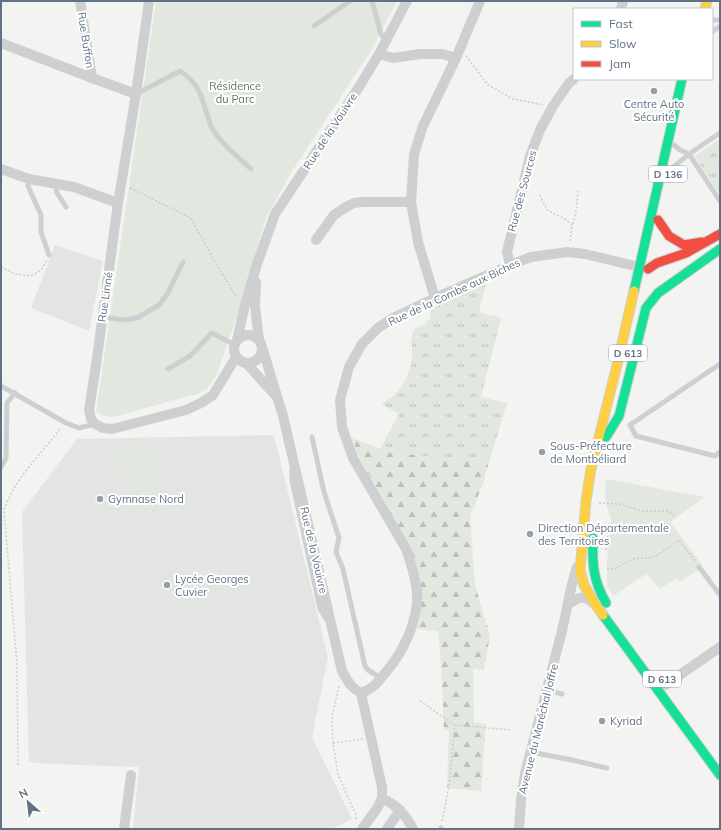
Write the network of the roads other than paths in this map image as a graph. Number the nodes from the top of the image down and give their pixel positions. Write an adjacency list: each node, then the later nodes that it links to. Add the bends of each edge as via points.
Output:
1 (80, 1): 12 (street, Rue Buffon)
2 (150, 1): 16 (street, Rue Linné)
3 (350, 1): 7 (lane)
4 (372, 1): 8 (lane, via 381,34)
5 (408, 1): 8 (street, Rue de la Vouivre)
6 (480, 1): 11 (street)
7 (314, 26)
8 (386, 41): 10 (street, Rue de la Vouivre)
9 (1, 43): 12 (street)
10 (379, 54): 11 (street, via 393,58 442,54); 38 (street, Rue de la Vouivre, via 275,214)
11 (456, 58): 26 (street, via 423,126 414,154)
12 (92, 78): 16 (street)
13 (573, 80): 39 (street, Rue des Sources, via 540,130 530,156 507,252)
14 (682, 80): 40 (main road, D 136)
15 (689, 80): 18 (main road, D 136)
16 (136, 94): 21 (lane, via 180,71 196,85 203,98 211,126 222,142); 27 (street, Rue Linné)
17 (720, 133): 19 (lane)
18 (674, 145): 19 (lane); 22 (main road, D 136)
19 (689, 154): 22 (lane); 25 (lane)
20 (1, 169): 23 (street)
21 (251, 169)
22 (668, 172): 29 (main road, D 136)
23 (29, 180): 24 (street); 35 (lane, via 28,186 41,215 41,232)
24 (55, 184): 27 (street, via 74,187); 28 (lane, via 57,193)
25 (720, 200)
26 (411, 202): 32 (street, via 354,203 334,215); 42 (street, via 418,242)
27 (118, 203): 43 (street, Rue Linné)
28 (66, 207)
29 (658, 220): 31 (main road, D 136); 33 (main road, via 668,236 684,245)
30 (720, 234): 33 (main road)
31 (656, 236)
32 (316, 240)
33 (707, 242): 40 (main road)
34 (720, 249): 41 (main road, D 613)
35 (49, 255)
36 (652, 257): 40 (main road)
37 (183, 262): 43 (lane, via 168,293 159,305 136,318 126,320)
38 (257, 264): 44 (street, Rue de la Vouivre, via 255,306); 45 (street, Rue de la Vouivre)
39 (510, 265): 40 (street, Rue de la Combe aux Biches, via 531,257 568,252); 42 (street, Rue de la Combe aux Biches)
40 (644, 268): 41 (main road); 56 (main road, D 613, via 644,283); 61 (main road, Avenue du Maréchal Joffre / D 613, via 591,469)
41 (677, 279): 56 (main road, D 613, via 658,293 646,308 619,416)
42 (436, 298): 73 (street, Rue de la Combe aux Biches, via 393,318 362,344 349,367 340,400 342,427 352,458 406,550 417,592 416,615 404,646)
43 (102, 317): 54 (street, Rue Linné, via 89,410)
44 (259, 340): 45 (street, via 248,335); 46 (street)
45 (236, 343): 47 (street); 50 (lane, via 212,333 190,356)
46 (263, 350): 48 (street, via 256,362); 53 (street, Rue de la Vouivre)
47 (236, 358): 48 (street); 54 (street, via 213,396 201,403 186,410 112,429)
48 (247, 364): 53 (street, Rue de la Vouivre)
49 (720, 364): 57 (lane, via 630,425 636,436 715,456)
50 (168, 369)
51 (1, 386): 52 (lane)
52 (15, 393): 54 (lane, via 79,428); 58 (lane, via 7,403 6,458)
53 (278, 399): 76 (street, Rue de la Vouivre, via 342,671 354,690)
54 (95, 424)
55 (312, 437): 73 (lane, via 324,492 339,538 336,552 343,569 365,666)
56 (606, 438): 59 (main road, D 613)
57 (720, 452)
58 (1, 467)
59 (597, 487)
60 (594, 531): 62 (main road)
61 (581, 555): 64 (main road, D 613); 65 (street, Avenue du Maréchal Joffre)
62 (592, 557): 64 (street); 69 (main road, via 597,586)
63 (699, 567): 66 (lane)
64 (580, 570): 65 (street, Avenue du Maréchal Joffre)
65 (578, 584): 67 (street, Avenue du Maréchal Joffre); 68 (main road, D 613); 70 (street, Avenue du Maréchal Joffre); 71 (street, via 592,586 619,630)
66 (720, 595)
67 (572, 602): 68 (street, via 578,598 586,598); 70 (street, Avenue du Maréchal Joffre)
68 (595, 604): 81 (main road, D 613)
69 (613, 612)
70 (562, 631): 75 (street, Avenue du Maréchal Joffre)
71 (631, 637)
72 (720, 648): 74 (street)
73 (381, 678): 76 (street, Rue de la Combe aux Biches)
74 (666, 685)
75 (547, 690): 77 (lane); 78 (street, Avenue du Maréchal Joffre)
76 (361, 694): 82 (street, via 382,787)
77 (562, 694)
78 (531, 752): 79 (lane); 88 (street, Avenue du Maréchal Joffre, via 525,773)
79 (607, 768)
80 (131, 775): 85 (street)
81 (720, 775)
82 (382, 798): 83 (street); 84 (street, via 378,807)
83 (400, 810): 86 (street); 87 (street)
84 (359, 825)
85 (124, 829)
86 (387, 829)
87 (414, 829)
88 (519, 829)

